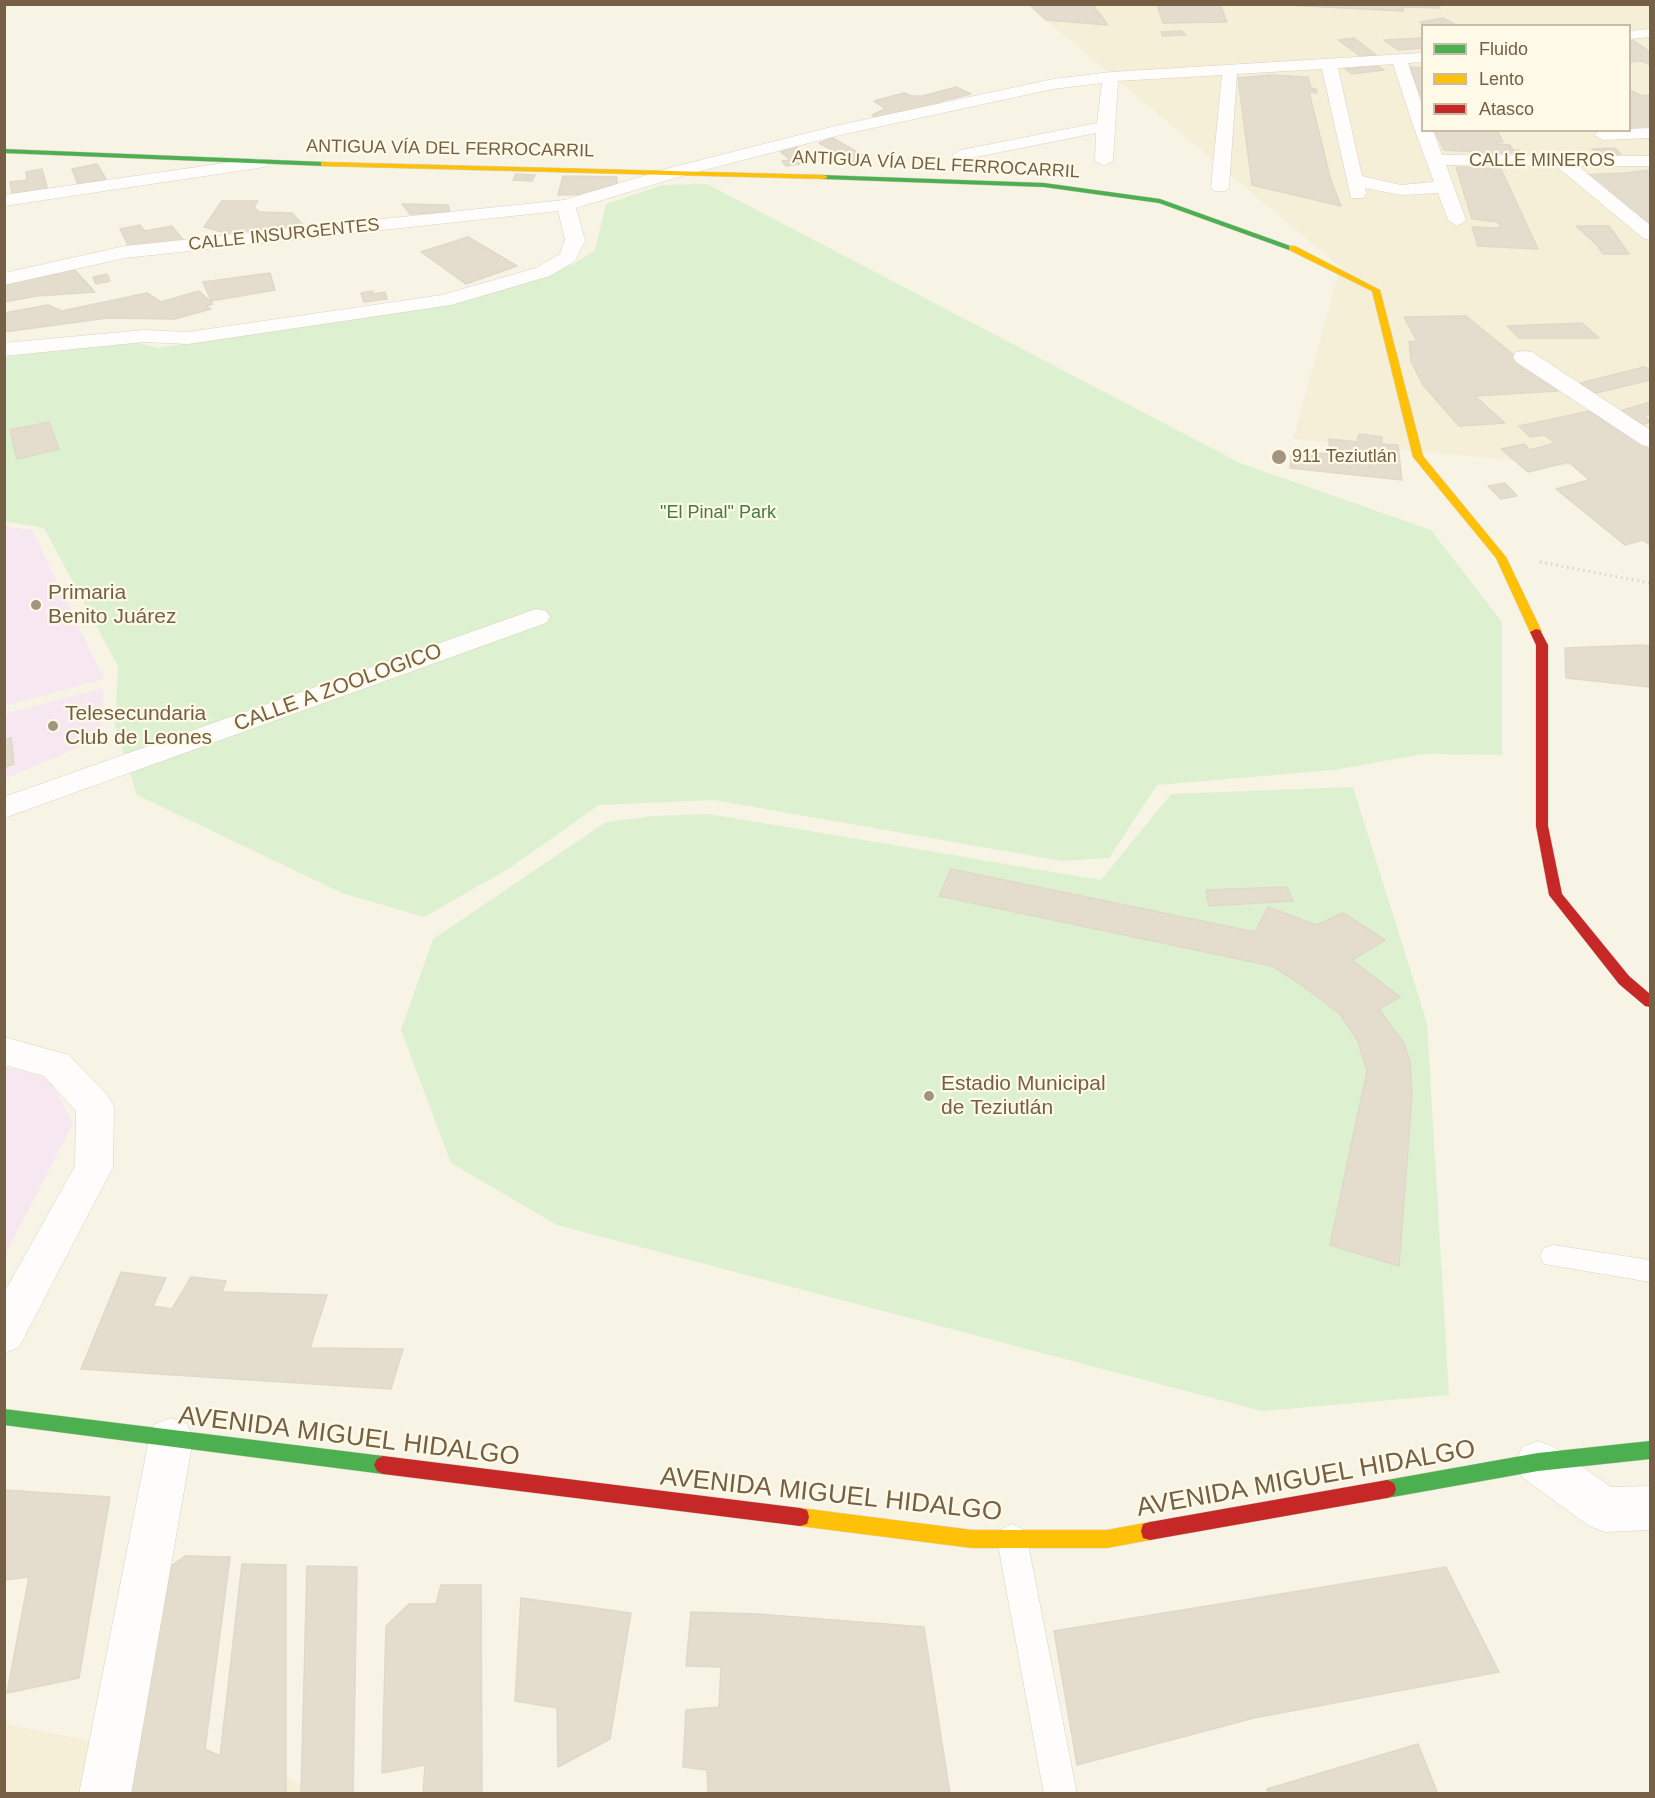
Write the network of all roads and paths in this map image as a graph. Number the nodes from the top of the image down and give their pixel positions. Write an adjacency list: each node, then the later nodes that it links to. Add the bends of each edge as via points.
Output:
1 (1650, 33): 2 (street)
2 (1631, 35)
3 (1421, 57): 4 (street, CALLE INSURGENTES)
4 (1399, 59): 5 (street, CALLE INSURGENTES); 8 (street)
5 (1329, 64): 6 (street, CALLE INSURGENTES); 22 (street, via 1356,187)
6 (1230, 69): 7 (street, CALLE INSURGENTES); 21 (street)
7 (1111, 76): 9 (street); 20 (street, CALLE INSURGENTES, via 1053,84 835,131)
8 (1421, 123)
9 (1105, 126): 14 (street); 16 (street)
10 (1424, 132): 15 (street)
11 (1650, 133): 12 (street)
12 (1603, 135)
13 (4, 152): 19 (street, ANTIGUA VÍA DEL FERROCARRIL)
14 (961, 155)
15 (1434, 160): 18 (street, CALLE MINEROS); 22 (street)
16 (1104, 161)
17 (1650, 161): 18 (street, CALLE MINEROS)
18 (1562, 162): 26 (street)
19 (259, 163): 20 (street, ANTIGUA VÍA DEL FERROCARRIL); 23 (street)
20 (679, 171): 24 (street, CALLE INSURGENTES); 35 (street, ANTIGUA VÍA DEL FERROCARRIL, via 1044,185 1160,201 1284,243 1376,290 1418,457 1501,557 1542,645 1542,826 1556,895 1624,980)
21 (1220, 187)
22 (1442, 187): 25 (street)
23 (4, 201)
24 (566, 205): 27 (street, CALLE INSURGENTES, via 126,252); 28 (street, via 575,240 568,257 543,272 444,301 188,338 144,336)
25 (1456, 220)
26 (1650, 234)
27 (4, 279)
28 (4, 350)
29 (1524, 357): 30 (street)
30 (1650, 440)
31 (1540, 562): 32 (path)
32 (1650, 583)
33 (536, 617): 34 (street, CALLE A ZOOLOGICO)
34 (4, 808)
35 (1650, 1002)
36 (4, 1051): 39 (street, via 56,1065 95,1107 94,1167)
37 (1553, 1256): 38 (lane)
38 (1650, 1271)
39 (4, 1334)
40 (4, 1417): 41 (street, AVENIDA MIGUEL HIDALGO)
41 (171, 1439): 45 (street, AVENIDA MIGUEL HIDALGO, via 972,1539); 46 (street)
42 (1650, 1450): 43 (street, AVENIDA MIGUEL HIDALGO)
43 (1538, 1462): 44 (street, via 1605,1510); 45 (street, AVENIDA MIGUEL HIDALGO, via 1107,1539)
44 (1650, 1508)
45 (1012, 1539): 47 (lane)
46 (105, 1794)
47 (1061, 1794)

